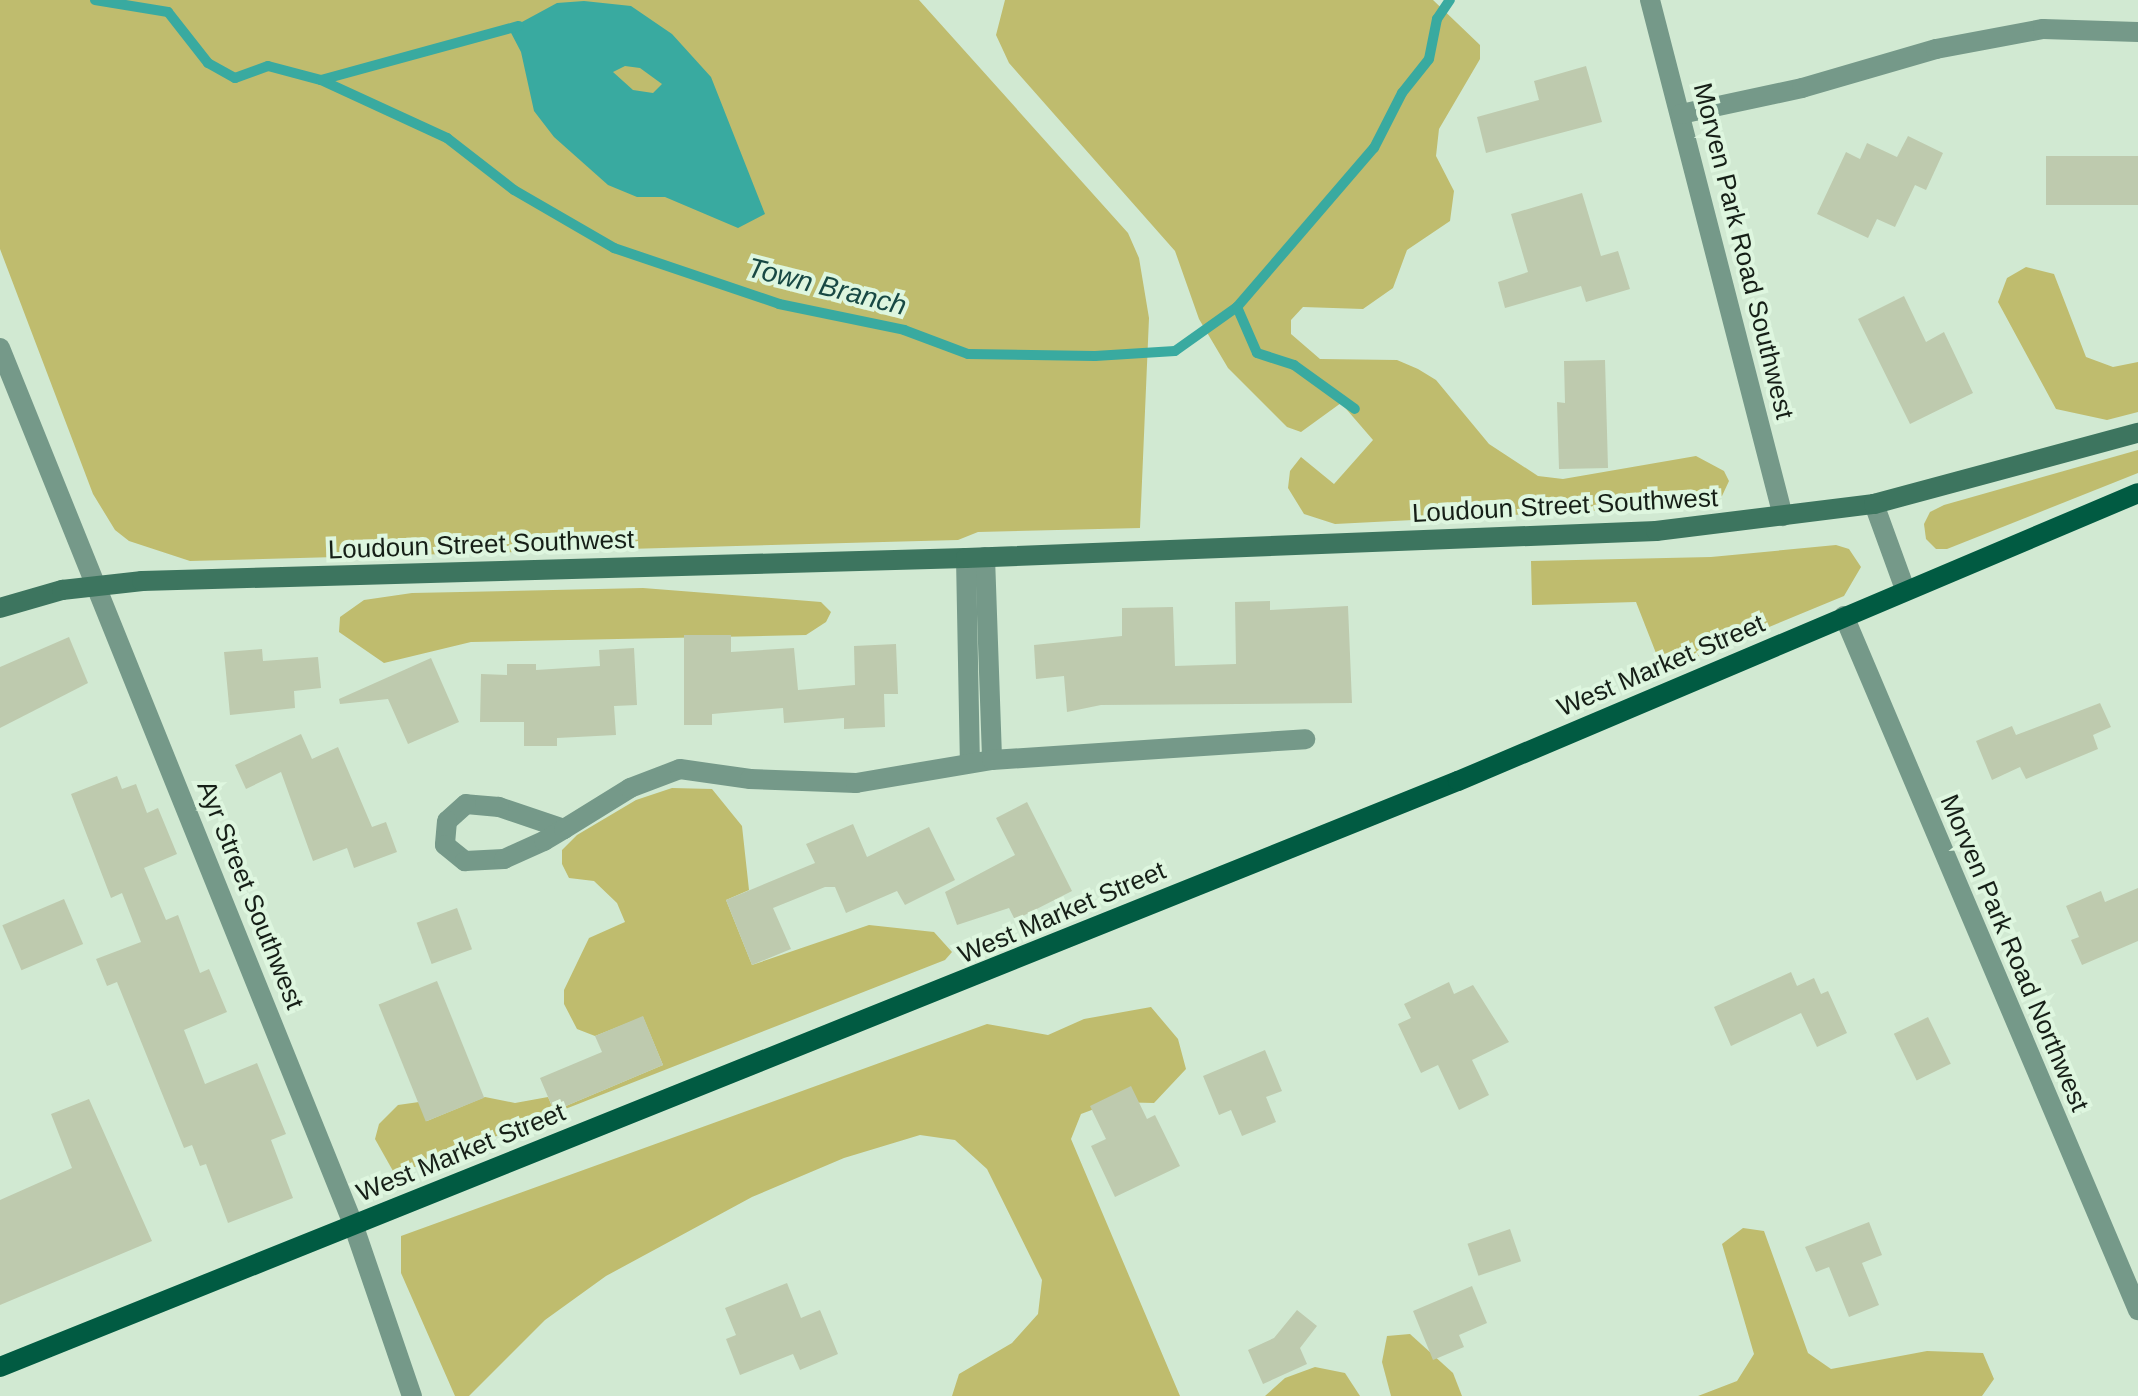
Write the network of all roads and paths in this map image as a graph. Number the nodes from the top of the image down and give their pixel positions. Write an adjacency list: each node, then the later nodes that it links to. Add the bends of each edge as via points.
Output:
1 (1650, 0): 3 (street, Morven Park Road Southwest)
2 (2138, 32): 3 (street, via 2043,29 1936,49 1802,88)
3 (1681, 114): 8 (street, Morven Park Road Southwest)
4 (0, 348): 10 (street, Ayr Street Southwest)
5 (2138, 433): 7 (main road, Loudoun Street Southwest)
6 (2138, 493): 11 (main road, West Market Street)
7 (1874, 504): 8 (main road, Loudoun Street Southwest); 11 (street)
8 (1783, 516): 9 (main road, Loudoun Street Southwest, via 1656,531)
9 (976, 558): 10 (main road, Loudoun Street Southwest); 15 (street); 16 (street)
10 (99, 584): 12 (main road, Loudoun Street Southwest); 18 (street, Ayr Street Southwest)
11 (1905, 589): 13 (main road, West Market Street)
12 (0, 608)
13 (1844, 616): 18 (main road, West Market Street, via 1458,781); 19 (street, Morven Park Road Northwest)
14 (1305, 739): 15 (street)
15 (992, 760): 16 (street)
16 (970, 763): 17 (street, via 856,783 750,779 680,769 630,788)
17 (564, 829): 17 (street, via 480,803 466,804 454,813 444,835 454,856 484,864)
18 (353, 1224): 20 (main road, West Market Street); 21 (street, Ayr Street Southwest)
19 (2138, 1310)
20 (0, 1367)
21 (412, 1396)

